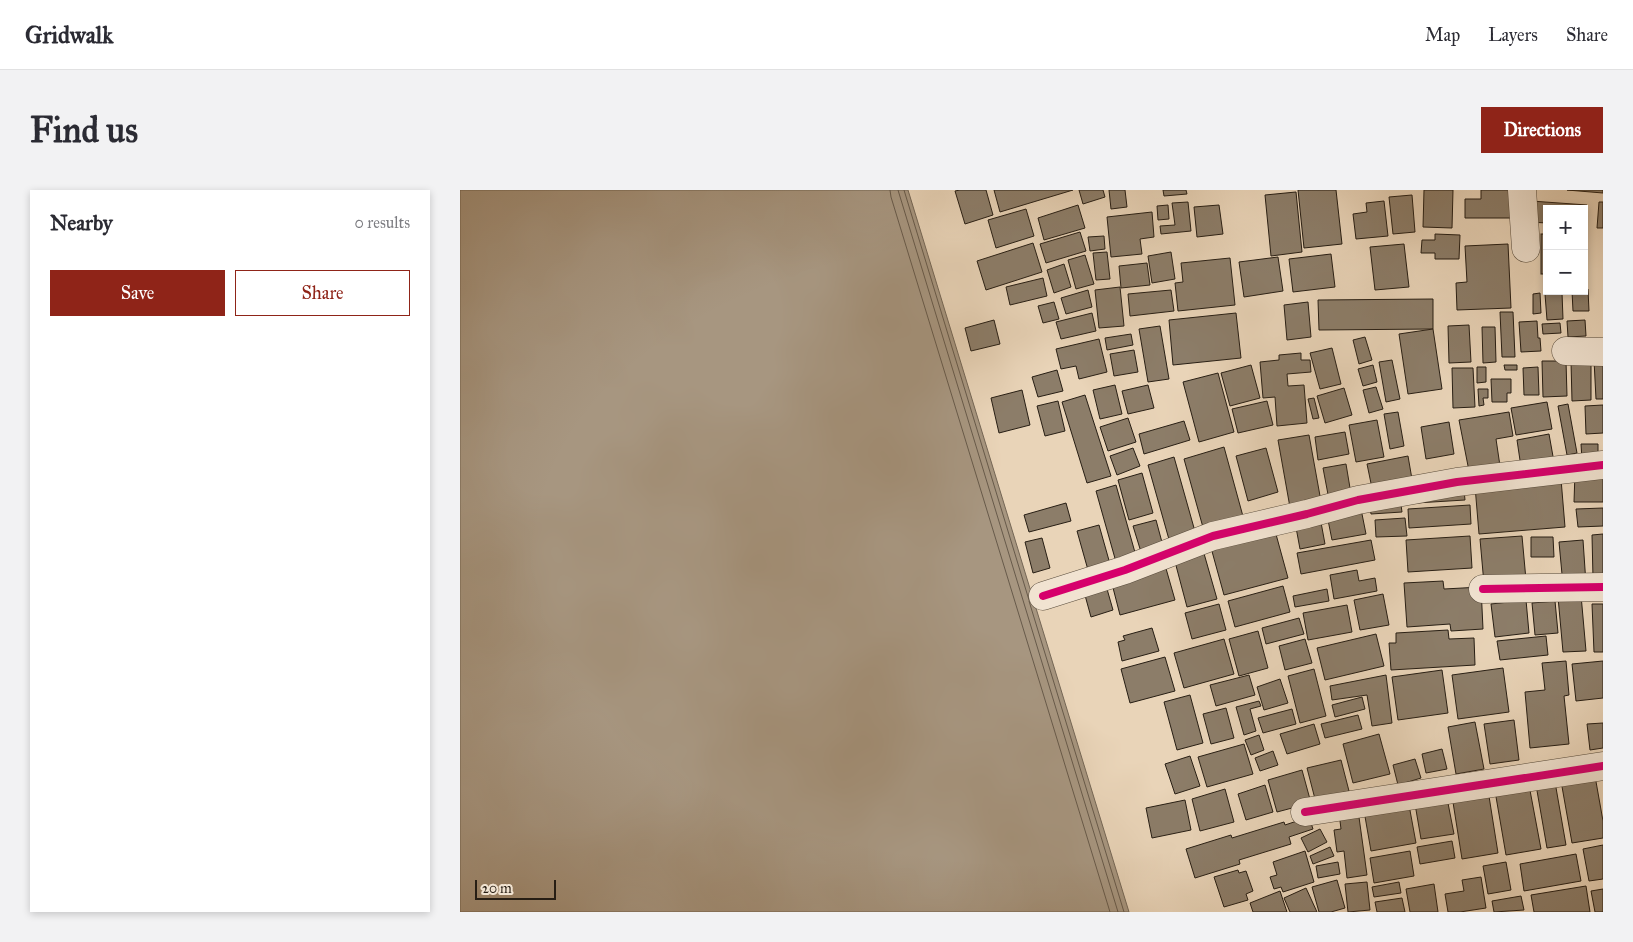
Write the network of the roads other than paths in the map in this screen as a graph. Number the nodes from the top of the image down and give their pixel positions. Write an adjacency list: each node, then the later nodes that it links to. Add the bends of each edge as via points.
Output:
1 (1522, 190): 2 (street)
2 (1526, 248)
3 (1566, 351): 4 (street)
4 (1603, 352)
5 (1603, 465): 8 (street, via 1457,482 1358,500 1213,536 1125,570)
6 (1603, 587): 7 (street)
7 (1483, 588)
8 (1043, 596)
9 (1603, 766): 10 (street)
10 (1305, 812)

